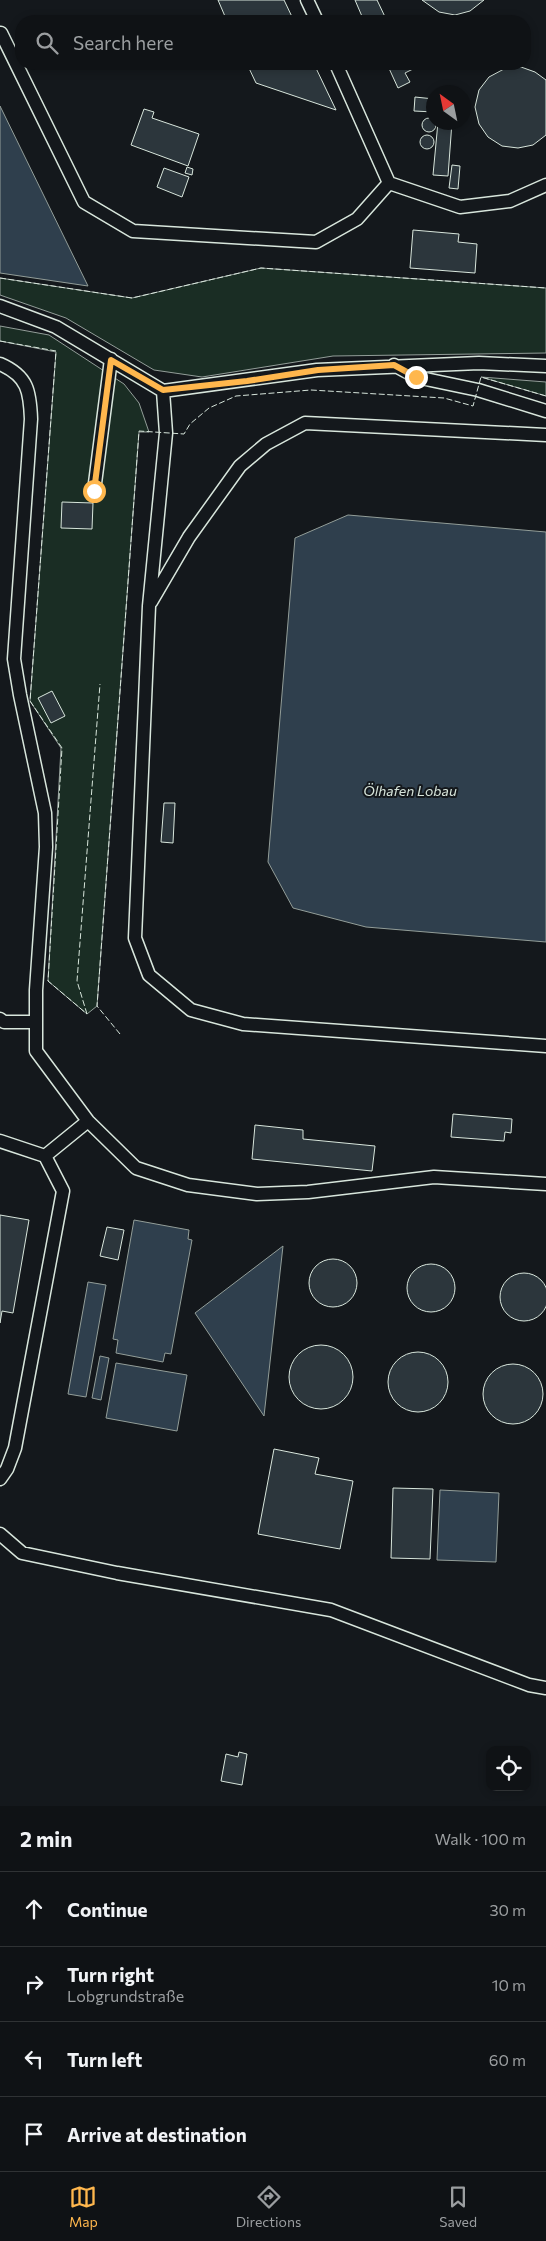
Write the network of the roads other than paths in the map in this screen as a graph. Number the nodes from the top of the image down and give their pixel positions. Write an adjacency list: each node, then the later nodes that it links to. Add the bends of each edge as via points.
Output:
1 (307, 0): 2 (lane)
2 (314, 15)
3 (0, 34): 4 (lane)
4 (15, 64)
5 (18, 70): 7 (lane, via 84,202 133,231 316,242 357,219)
6 (339, 70): 7 (lane)
7 (389, 183): 8 (lane, via 460,207 510,202)
8 (546, 184)
9 (0, 306): 10 (lane, via 56,327)
10 (111, 360): 14 (lane); 17 (lane)
11 (0, 364): 20 (lane, via 11,368 24,381 30,394 31,419 14,659 45,813)
12 (394, 365): 13 (lane, via 479,363); 14 (lane, via 318,370); 15 (lane, via 416,377 478,390)
13 (546, 366)
14 (163, 390): 18 (lane, via 166,433)
15 (546, 411)
16 (546, 435): 18 (lane, via 305,423 266,444 240,466 189,536)
17 (94, 491)
18 (149, 606): 21 (lane, via 135,938 149,975 191,1010 243,1024)
19 (0, 1019): 20 (lane, via 4,1022)
20 (36, 1022): 22 (lane, via 36,1051)
21 (546, 1046)
22 (88, 1121): 24 (lane); 25 (lane, via 136,1168 188,1185 257,1194 308,1192 434,1177)
23 (0, 1141): 24 (lane)
24 (45, 1156): 26 (lane, via 63,1191 15,1448)
25 (546, 1184)
26 (0, 1479)
27 (0, 1534): 28 (lane, via 22,1553 331,1610 529,1685)
28 (546, 1688)

